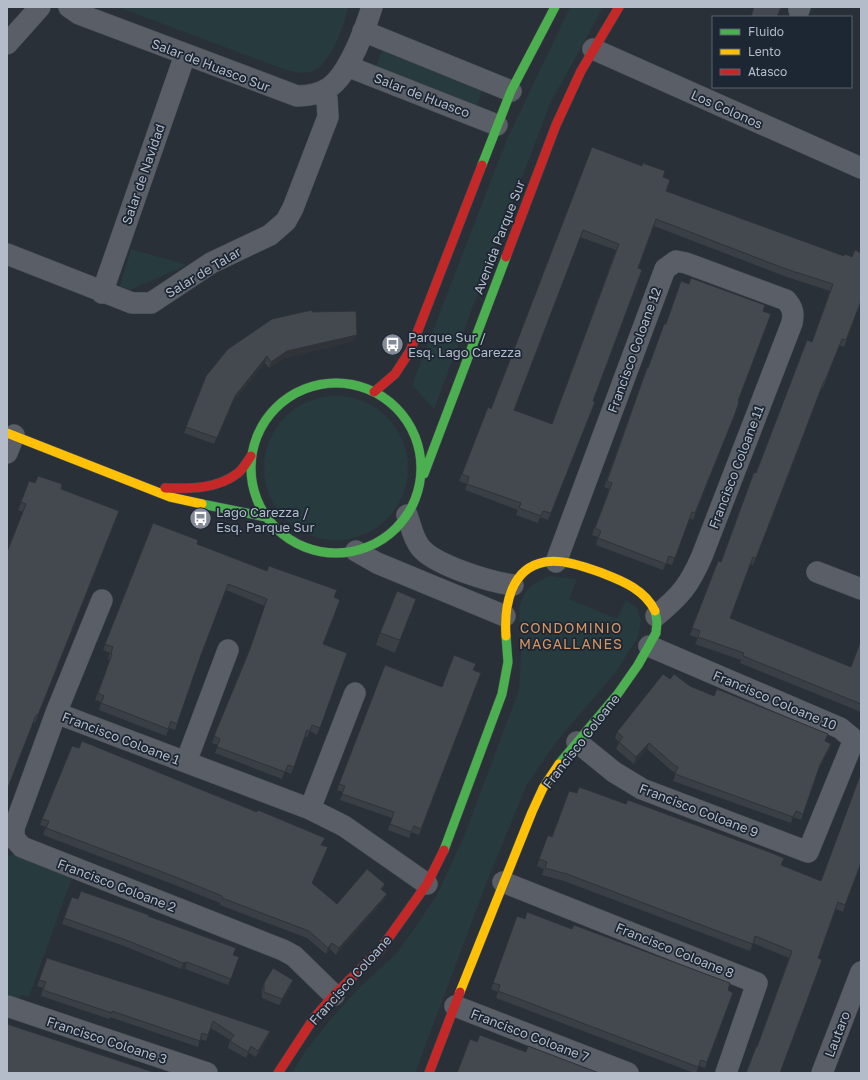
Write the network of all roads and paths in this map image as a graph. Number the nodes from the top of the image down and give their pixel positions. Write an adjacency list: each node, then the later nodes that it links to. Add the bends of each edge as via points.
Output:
1 (40, 7): 7 (street)
2 (69, 7): 9 (street, Salar de Huasco Sur, via 79,14)
3 (372, 7): 6 (street)
4 (555, 7): 12 (street)
5 (618, 7): 8 (street, Avenida Parque Sur)
6 (363, 31): 10 (street); 12 (street)
7 (7, 44)
8 (593, 49): 14 (street, Los Colonos); 21 (street, Avenida Parque Sur, via 556,125)
9 (185, 54): 11 (street, Salar de Huasco Sur, via 292,95 311,95); 16 (street, Salar de Navidad)
10 (347, 66): 11 (street, via 335,83); 13 (street, Salar de Huasco)
11 (324, 91): 16 (street, Salar de Talar, via 328,99 328,117 286,221 270,235 211,263 151,303 132,303)
12 (511, 91): 13 (street)
13 (497, 125): 18 (street, via 410,351 392,380)
14 (861, 168)
15 (7, 254): 16 (street, Salar de Talar)
16 (102, 293)
17 (792, 306): 26 (street, Francisco Coloane 12, via 786,300 686,263 676,261 665,269); 32 (street, Francisco Coloane 11, via 792,323 693,577 684,591)
18 (374, 392): 20 (street, via 354,384 333,383 301,390 283,401 268,416 257,435); 21 (street, via 393,404 413,430 422,462)
19 (9, 440): 22 (street)
20 (251, 456): 22 (street, via 238,472 225,480 195,487); 24 (street, via 252,483 257,501)
21 (420, 484): 23 (street)
22 (146, 486): 24 (street, via 170,497)
23 (407, 515): 25 (street, via 385,538); 28 (street, via 415,540 428,554 479,577)
24 (266, 517): 25 (street, via 281,534 300,546 322,552)
25 (356, 551): 31 (street, via 377,563)
26 (556, 562): 28 (street, Francisco Coloane, via 532,568 523,573); 32 (street, Francisco Coloane, via 581,566 639,590)
27 (817, 572): 29 (street)
28 (513, 585): 31 (street, Francisco Coloane, via 508,596)
29 (861, 589)
30 (102, 600): 36 (street, Francisco Coloane 2)
31 (505, 616): 43 (street, Francisco Coloane, via 508,658 502,694 446,844)
32 (656, 616): 33 (street, Francisco Coloane, via 657,628)
33 (649, 646): 37 (street, Francisco Coloane, via 628,679); 41 (street, Francisco Coloane 10, via 840,728 851,737 853,742)
34 (228, 650): 38 (street, Francisco Coloane 1)
35 (355, 693): 39 (street)
36 (56, 713): 38 (street, Francisco Coloane 1); 40 (street, Francisco Coloane 2)
37 (577, 742): 41 (street, Francisco Coloane 9, via 642,789); 42 (street, Francisco Coloane, via 545,784)
38 (186, 762): 39 (street, Francisco Coloane 1)
39 (310, 809): 43 (street, Francisco Coloane 1, via 350,830)
40 (11, 842): 45 (street, Francisco Coloane 2, via 284,950 294,956)
41 (808, 852)
42 (503, 882): 47 (street, Francisco Coloane); 52 (street, Francisco Coloane 8, via 757,983)
43 (427, 884): 45 (street, Francisco Coloane, via 380,950)
44 (861, 972): 53 (street, Lautaro)
45 (334, 995): 49 (street, Francisco Coloane, via 314,1018)
46 (7, 1006): 48 (street, Francisco Coloane 3)
47 (455, 1006): 50 (street, Francisco Coloane); 51 (street, Francisco Coloane 7)
48 (207, 1073)
49 (278, 1073)
50 (429, 1073)
51 (628, 1073)
52 (726, 1073)
53 (822, 1073)

